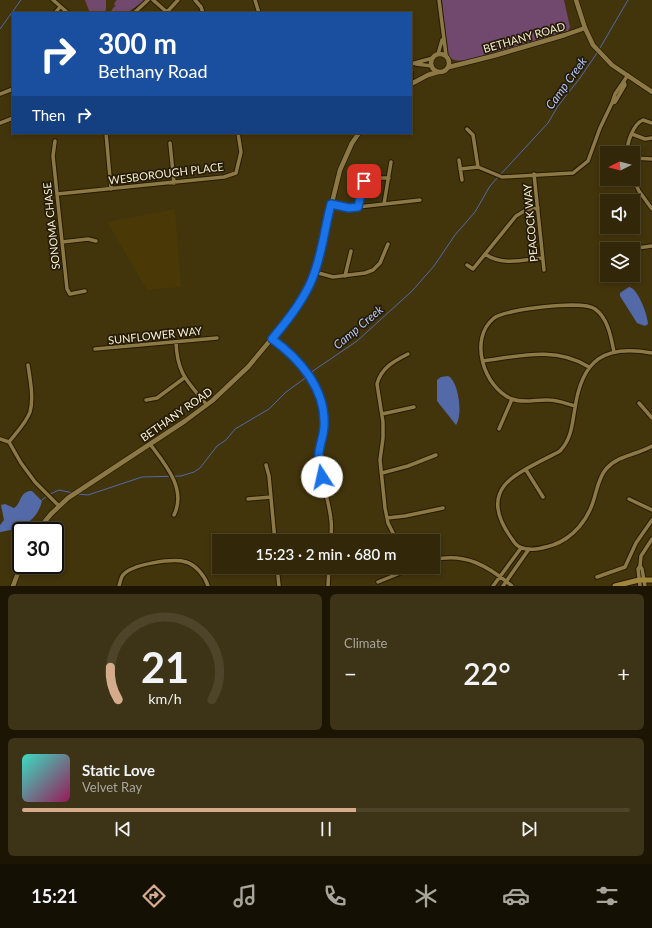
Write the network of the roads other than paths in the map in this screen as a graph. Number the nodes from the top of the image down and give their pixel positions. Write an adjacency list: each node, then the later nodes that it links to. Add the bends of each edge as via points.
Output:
1 (53, 0): 9 (street)
2 (148, 0): 12 (street)
3 (153, 0): 13 (street)
4 (178, 0): 13 (street)
5 (195, 0): 14 (street)
6 (439, 0): 17 (street)
7 (576, 0): 16 (street)
8 (254, 1): 15 (street)
9 (60, 7): 10 (street); 11 (street)
10 (56, 12)
11 (67, 12)
12 (138, 12)
13 (167, 12)
14 (202, 12)
15 (259, 12)
16 (585, 28): 21 (street, BETHANY ROAD); 28 (street, via 600,53 612,65)
17 (443, 35): 18 (street); 19 (street)
18 (438, 54): 19 (street); 20 (street)
19 (447, 57): 21 (street, BETHANY ROAD); 24 (street)
20 (433, 58): 22 (street); 25 (street)
21 (468, 62): 24 (street, BETHANY ROAD)
22 (412, 64)
23 (412, 64): 25 (street, via 426,64)
24 (448, 66): 26 (street, via 444,71)
25 (432, 67): 26 (street); 27 (street)
26 (438, 72): 27 (street)
27 (428, 75): 29 (street)
28 (628, 75): 31 (street); 51 (street, via 625,85 612,103 600,128 588,161 573,173)
29 (412, 83)
30 (12, 89): 32 (street)
31 (652, 92)
32 (0, 94)
33 (12, 118): 34 (street)
34 (0, 123)
35 (652, 123): 40 (street, via 640,121)
36 (467, 129): 49 (street, via 473,135)
37 (106, 134): 56 (street)
38 (238, 134): 54 (street, WESBOROUGH PLACE, via 241,152 236,172 221,178)
39 (358, 134): 59 (street, BETHANY ROAD, via 340,170)
40 (632, 134): 41 (street, via 645,139); 44 (street)
41 (652, 138)
42 (55, 141): 57 (street, SONOMA CHASE, via 53,152)
43 (170, 143): 54 (street)
44 (628, 146)
45 (640, 158): 46 (street)
46 (652, 159)
47 (459, 160): 50 (street)
48 (392, 162): 52 (street)
49 (478, 167): 50 (street); 51 (street, via 502,177)
50 (460, 169): 53 (street)
51 (534, 174): 62 (street, PEACOCK WAY)
52 (388, 178): 60 (street); 61 (street, via 368,178 364,181)
53 (462, 180)
54 (174, 183): 56 (street, WESBOROUGH PLACE)
55 (636, 186): 63 (street)
56 (111, 189): 57 (street, WESBOROUGH PLACE)
57 (57, 194): 65 (street, SONOMA CHASE)
58 (420, 200): 60 (street)
59 (331, 204): 61 (street); 74 (street, BETHANY ROAD)
60 (384, 204): 61 (street)
61 (358, 207)
62 (538, 208): 70 (street, via 526,210 516,216); 71 (street, PEACOCK WAY)
63 (652, 209)
64 (96, 241): 65 (street, via 88,239)
65 (62, 242): 76 (street, SONOMA CHASE, via 67,289 70,294)
66 (388, 244): 75 (street, via 380,263 373,270 365,274)
67 (652, 246): 68 (street)
68 (640, 248)
69 (351, 251): 75 (street)
70 (485, 254): 71 (street, via 502,262); 72 (street, via 472,269)
71 (542, 258): 73 (street, PEACOCK WAY)
72 (467, 265)
73 (544, 270)
74 (315, 272): 75 (street, via 333,277); 78 (street, BETHANY ROAD, via 302,299)
75 (345, 276)
76 (85, 291)
77 (217, 338): 79 (street, SUNFLOWER WAY)
78 (272, 339): 91 (street, BETHANY ROAD, via 237,379); 117 (street, via 298,360 314,383 322,404 324,425 319,458 332,520)
79 (176, 342): 80 (street, SUNFLOWER WAY); 87 (street, via 177,361)
80 (95, 349)
81 (614, 352): 82 (street); 84 (street, via 610,334 601,314 590,306 568,305 498,315 490,322 484,334 481,349); 86 (street, via 600,356)
82 (652, 353)
83 (408, 354): 94 (street, via 393,362 378,378 377,390)
84 (483, 361): 86 (street, via 552,354 572,358); 88 (street, via 492,384)
85 (28, 365): 98 (street, via 30,411)
86 (589, 367): 92 (street)
87 (184, 378): 89 (street, via 157,398); 91 (street)
88 (512, 399): 92 (street, via 528,402 552,400); 96 (street)
89 (146, 400)
90 (639, 403): 95 (street)
91 (207, 405): 99 (street, BETHANY ROAD)
92 (575, 406): 103 (street, via 571,435 564,447)
93 (414, 407): 94 (street)
94 (382, 414): 104 (street)
95 (652, 418)
96 (499, 429)
97 (0, 439): 98 (street)
98 (9, 442): 109 (street, via 35,482)
99 (150, 444): 109 (street, BETHANY ROAD); 112 (street, via 175,481 178,507)
100 (652, 446): 121 (street, via 619,459 606,469 598,483 588,514 571,535 548,546)
101 (436, 455): 104 (street)
102 (266, 465): 105 (street)
103 (526, 470): 106 (street); 120 (street, via 505,484 498,506 503,526)
104 (382, 474): 113 (street)
105 (271, 497): 107 (street); 116 (street)
106 (543, 497)
107 (248, 499)
108 (629, 499): 111 (street)
109 (59, 506): 115 (street, BETHANY ROAD)
110 (443, 508): 113 (street)
111 (652, 510)
112 (174, 515)
113 (387, 518): 118 (street)
114 (652, 520): 128 (street, via 636,543 625,567)
115 (45, 522)
116 (274, 534)
117 (331, 534)
118 (394, 534)
119 (652, 539): 132 (street, via 641,556)
120 (521, 548): 121 (street); 127 (street)
121 (529, 549): 131 (street)
122 (440, 559): 127 (street, via 465,558)
123 (19, 574): 133 (street)
124 (278, 574): 136 (street)
125 (329, 574): 137 (street)
126 (396, 574): 130 (street)
127 (501, 577): 131 (street); 138 (street)
128 (597, 577)
129 (652, 580): 132 (main road)
130 (378, 582)
131 (507, 582): 139 (street); 140 (street)
132 (641, 582): 141 (main road); 142 (street)
133 (14, 586)
134 (119, 586): 135 (street, via 123,575 138,566 170,562 185,562 198,569)
135 (208, 586)
136 (279, 586)
137 (328, 586)
138 (493, 586)
139 (503, 586)
140 (512, 586)
141 (615, 586)
142 (645, 586)

